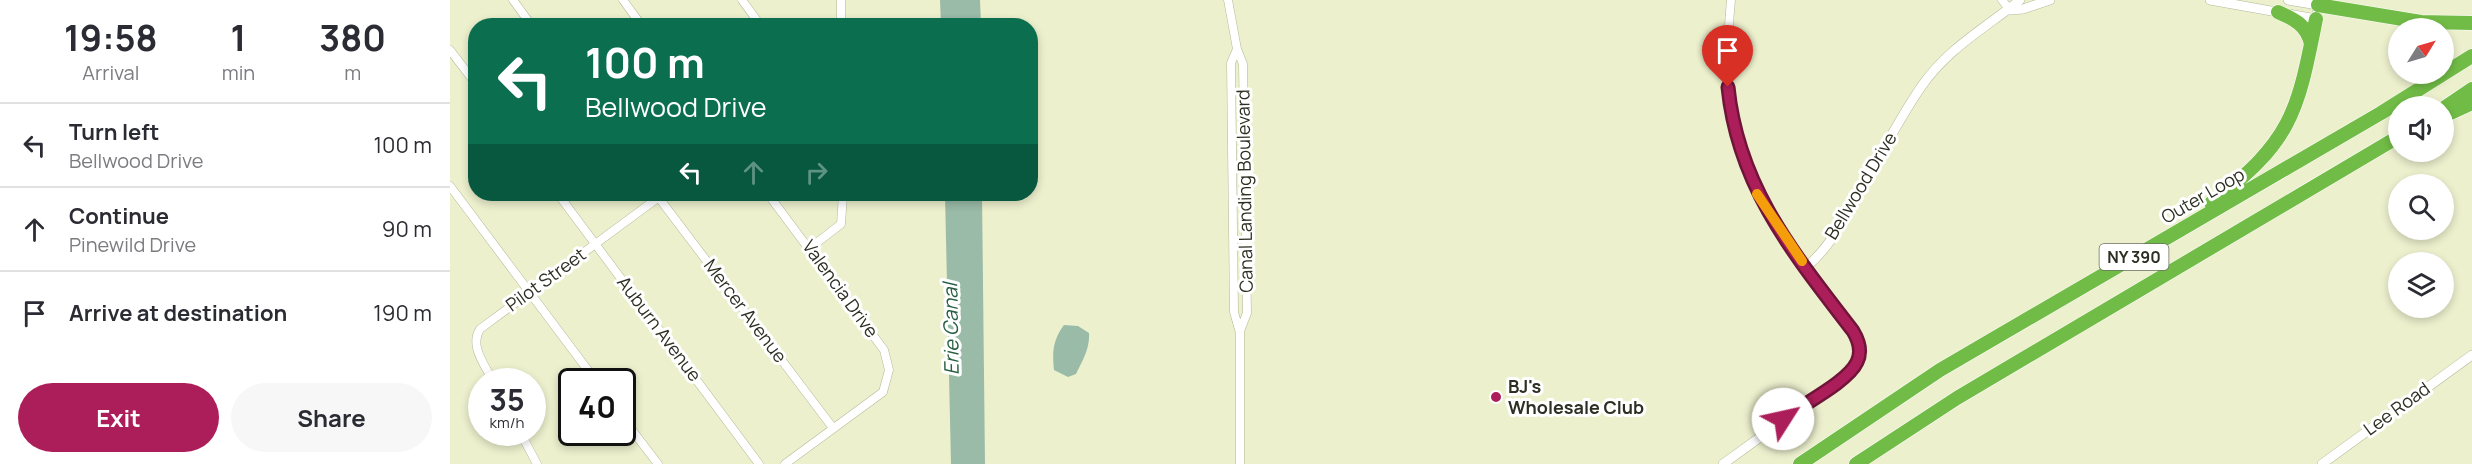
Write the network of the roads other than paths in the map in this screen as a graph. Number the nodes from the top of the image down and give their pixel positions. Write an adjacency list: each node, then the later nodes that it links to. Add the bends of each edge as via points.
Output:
1 (513, 0): 16 (street)
2 (623, 0): 17 (street)
3 (742, 0): 18 (street)
4 (840, 0): 19 (street)
5 (1228, 0): 26 (street, Canal Landing Boulevard)
6 (1731, 0): 44 (street, via 1726,70 1739,147 1763,204)
7 (2002, 0): 14 (street)
8 (2050, 0): 12 (street)
9 (2210, 0): 15 (street)
10 (2288, 0): 13 (street)
11 (2342, 0): 21 (highway)
12 (2019, 3): 14 (street)
13 (2319, 3): 20 (highway); 22 (street)
14 (2010, 9): 44 (street, Bellwood Drive, via 1968,37 1931,73 1842,222)
15 (2278, 12): 22 (street); 25 (highway, via 2300,22)
16 (526, 18)
17 (636, 18)
18 (755, 18)
19 (841, 18)
20 (2400, 18)
21 (2411, 18)
22 (2316, 19): 25 (highway)
23 (2454, 23): 24 (highway)
24 (2472, 23)
25 (2311, 44): 41 (highway, via 2297,104 2275,145 2246,176)
26 (1237, 49): 46 (street, Canal Landing Boulevard, via 1231,63 1234,312); 46 (street, Canal Landing Boulevard, via 1243,64 1247,313)
27 (450, 50): 29 (street)
28 (2472, 56): 41 (highway, Outer Loop / NY 390)
29 (468, 74)
30 (2472, 88): 31 (highway)
31 (2454, 101)
32 (2472, 103): 33 (highway)
33 (2454, 111)
34 (2388, 144): 60 (highway, NY 390, via 1956,398)
35 (450, 186): 45 (street)
36 (563, 201): 42 (street, Auburn Avenue)
37 (650, 201): 42 (street, Pilot Street)
38 (663, 201): 50 (street, Mercer Avenue)
39 (773, 201): 43 (street, Valencia Drive)
40 (843, 201): 43 (street, via 841,224)
41 (2158, 243): 59 (highway, Outer Loop / NY 390, via 1940,370)
42 (595, 244): 45 (street, Pilot Street); 55 (street, Auburn Avenue)
43 (810, 248): 50 (street, Valencia Drive, via 884,350 889,370 883,392)
44 (1806, 267): 58 (street, via 1856,336 1858,360 1846,375)
45 (530, 292): 48 (street, Pilot Street, via 480,329 477,348); 49 (street)
46 (1240, 333): 57 (street, Canal Landing Boulevard)
47 (2472, 355): 61 (street, Lee Road)
48 (487, 368)
49 (586, 368)
50 (833, 428): 56 (street)
51 (636, 435): 54 (street)
52 (527, 446): 53 (street)
53 (537, 464)
54 (658, 464)
55 (759, 464)
56 (785, 464)
57 (1240, 464)
58 (1723, 464)
59 (1800, 464)
60 (1856, 464)
61 (2322, 464)

